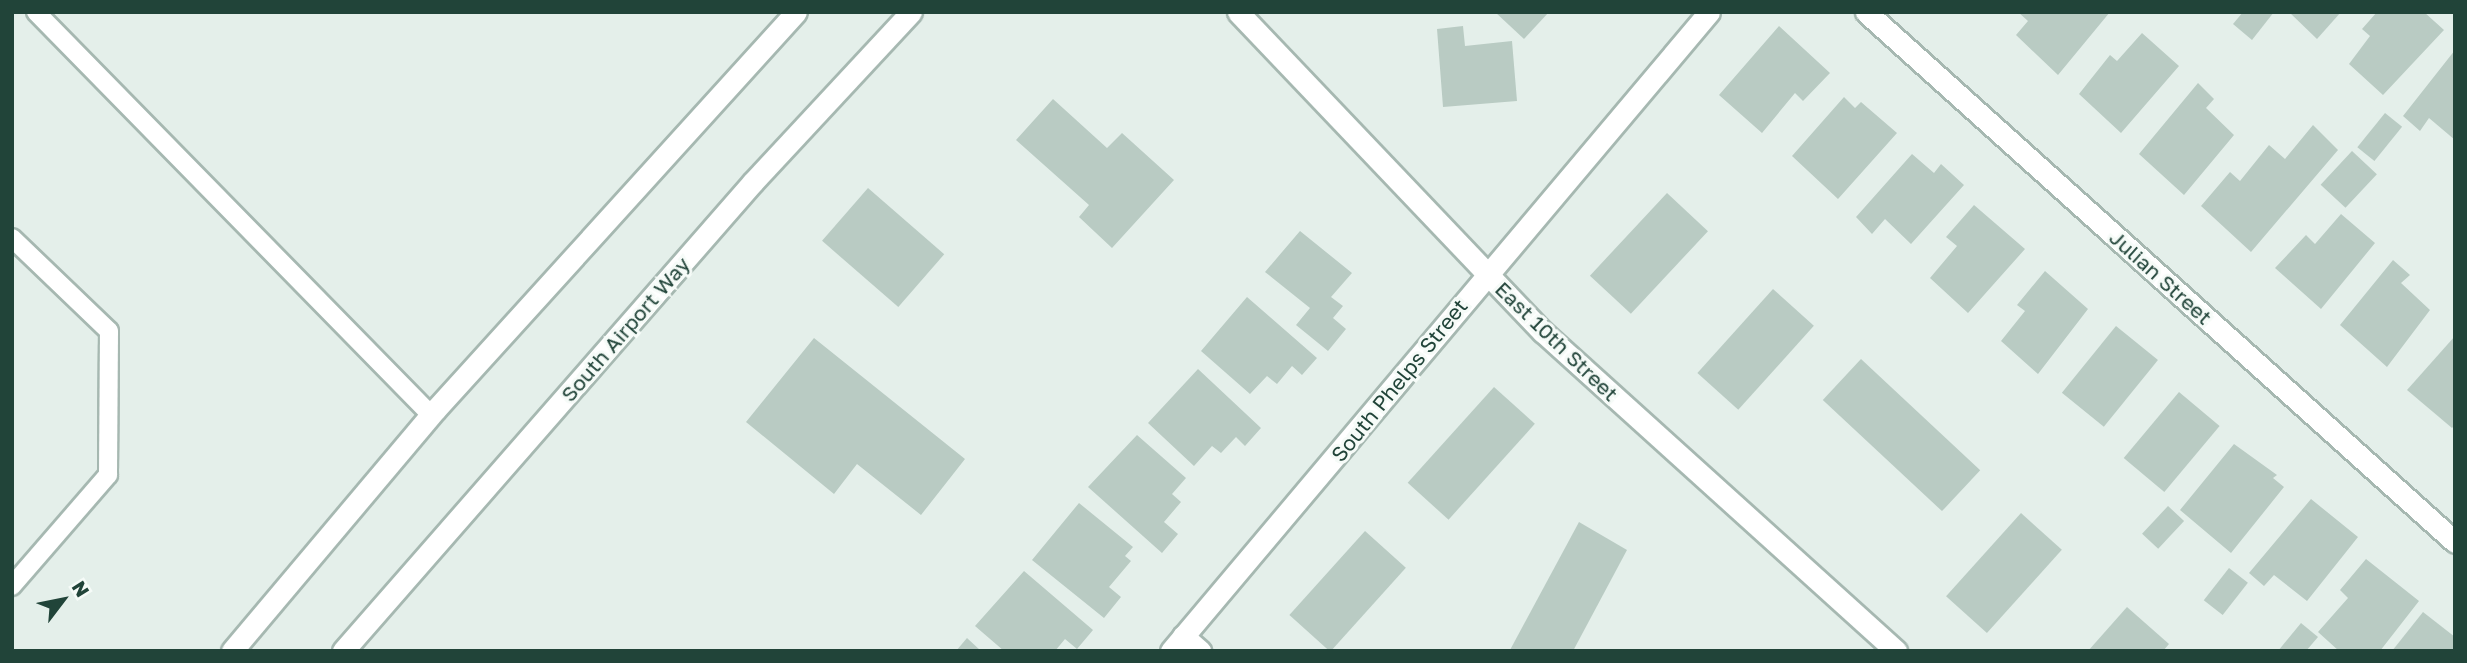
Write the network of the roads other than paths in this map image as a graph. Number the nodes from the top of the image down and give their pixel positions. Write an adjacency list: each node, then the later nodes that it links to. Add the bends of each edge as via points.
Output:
1 (36, 12): 9 (lane)
2 (796, 12): 9 (street)
3 (911, 12): 14 (street, South Airport Way, via 753,182)
4 (1238, 12): 8 (street, East 10th Street)
5 (1709, 12): 8 (street, South Phelps Street)
6 (1866, 12): 10 (street, Julian Street)
7 (12, 238): 11 (lane, via 109,331 109,344 108,475)
8 (1487, 272): 12 (street, South Phelps Street); 16 (street, East 10th Street, via 1543,332)
9 (431, 415): 13 (street)
10 (2455, 542)
11 (12, 586)
12 (1177, 643): 15 (street)
13 (232, 651)
14 (343, 651)
15 (1200, 651)
16 (1896, 651)

